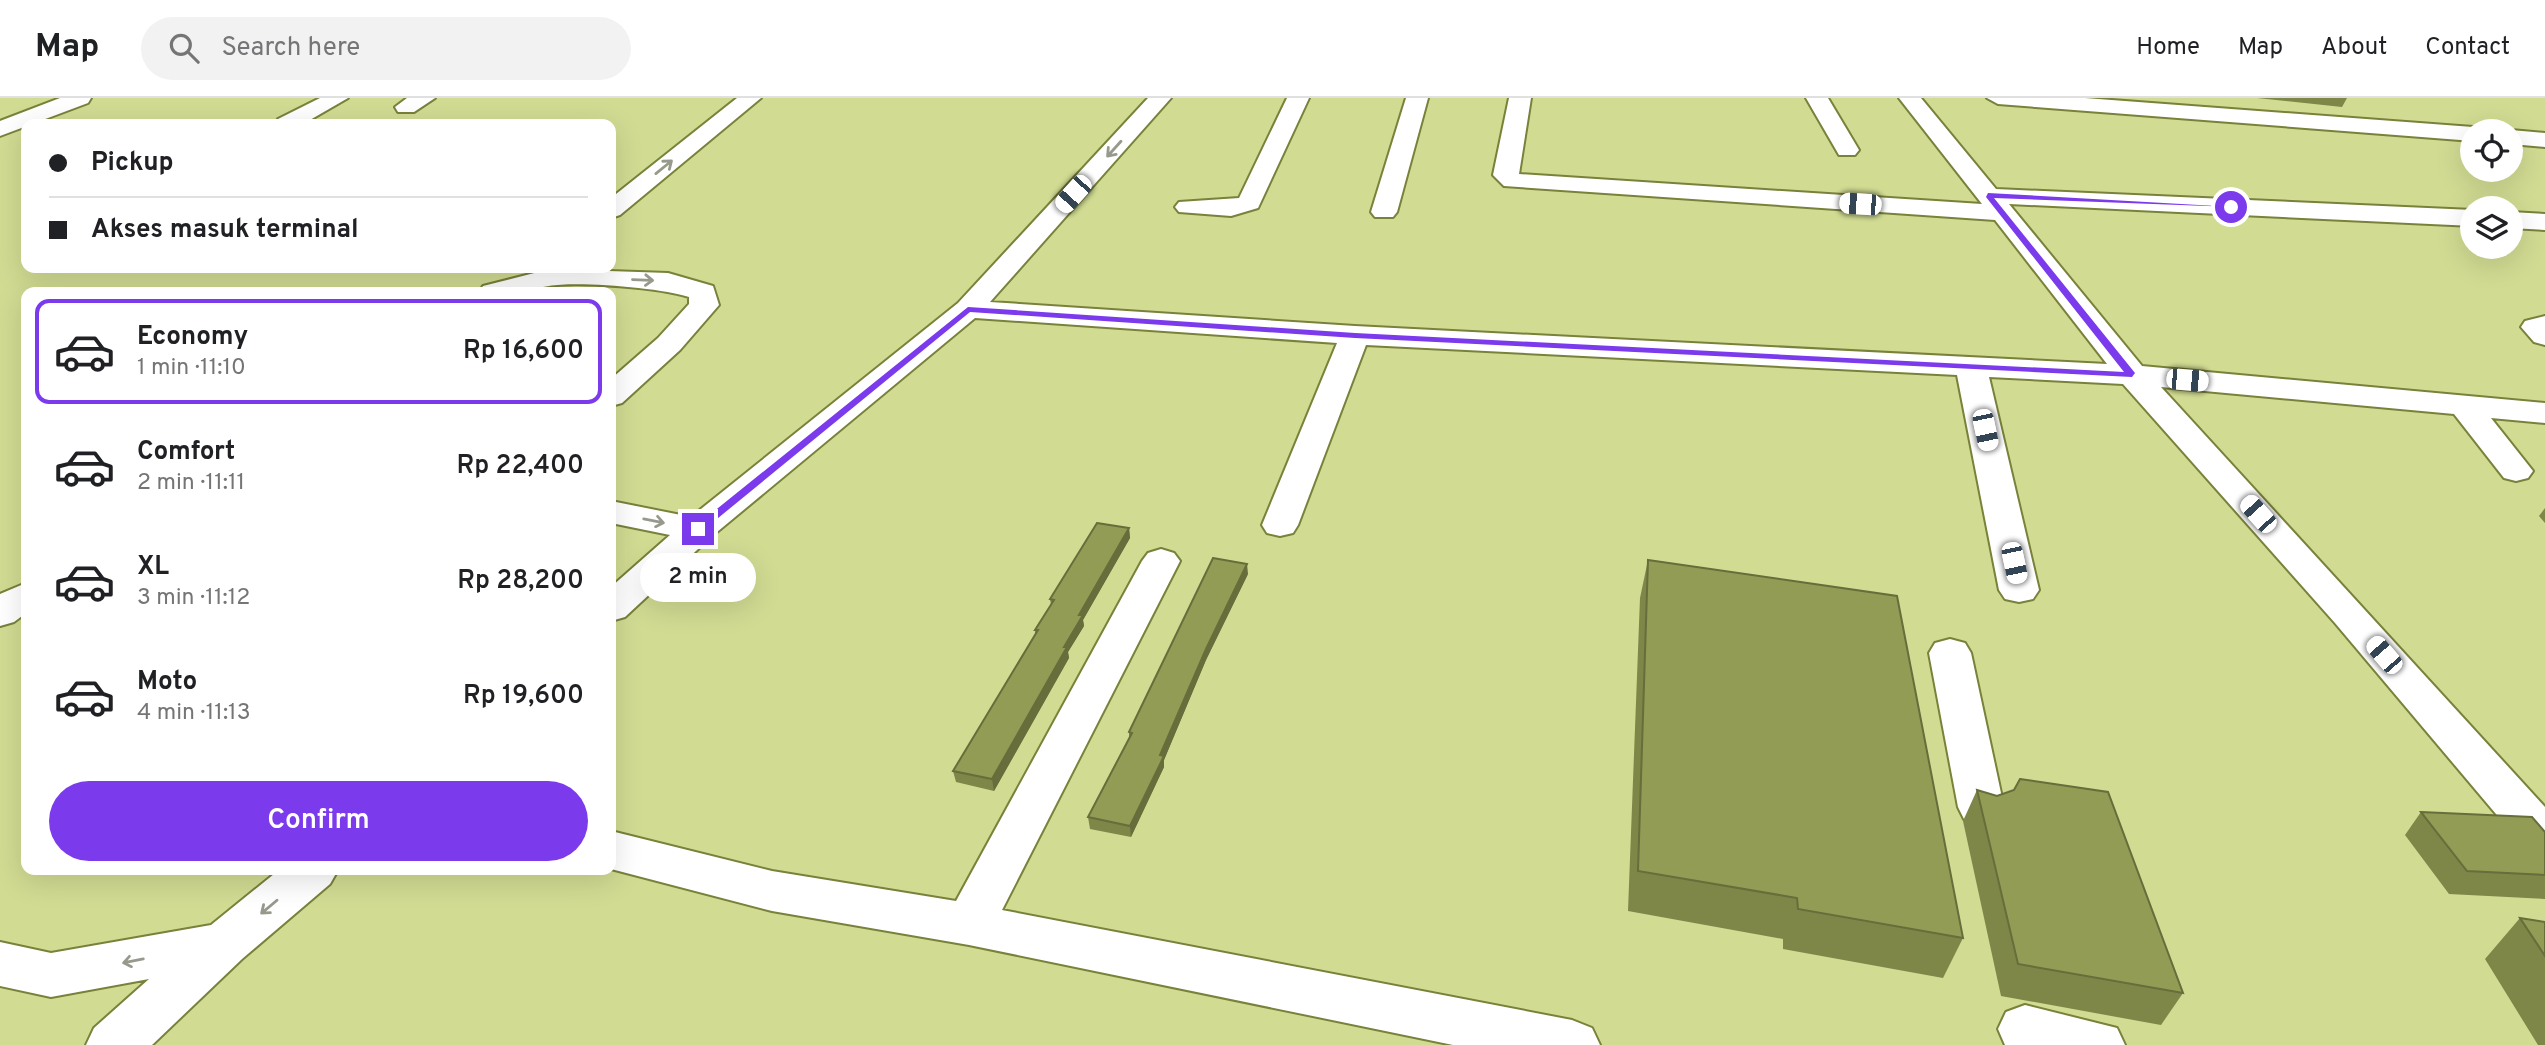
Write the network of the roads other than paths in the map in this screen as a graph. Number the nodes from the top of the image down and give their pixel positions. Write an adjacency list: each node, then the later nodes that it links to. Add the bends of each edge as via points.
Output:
1 (80, 98): 13 (street)
2 (337, 98): 14 (street)
3 (750, 98): 23 (street, one-way to 3)
4 (1160, 98): 32 (street, one-way to 32)
5 (1298, 98): 24 (street, via 1249,203 1231,208)
6 (1417, 98): 25 (street)
7 (1520, 98): 22 (street, via 1505,175 1513,181)
8 (1817, 98): 21 (street)
9 (1910, 98): 22 (street)
10 (1998, 98): 12 (street)
11 (2296, 98): 16 (street)
12 (2027, 99): 16 (street)
13 (26, 119)
14 (296, 119)
15 (21, 121): 17 (street)
16 (2318, 121): 18 (street)
17 (0, 129)
18 (2460, 133)
19 (2523, 139): 20 (street)
20 (2545, 141)
21 (1847, 150)
22 (1994, 204): 26 (street); 37 (street)
23 (616, 206)
24 (1188, 207)
25 (1384, 212)
26 (2460, 218)
27 (2523, 221): 28 (street)
28 (2545, 222)
29 (551, 273): 31 (street)
30 (567, 273): 38 (street, one-way to 38, via 667,281 703,292 704,306)
31 (509, 287)
32 (968, 309): 34 (street); 44 (street)
33 (2545, 325): 35 (street, via 2536,327)
34 (1355, 335): 36 (street); 43 (street)
35 (2545, 336)
36 (1971, 366): 37 (street); 46 (street)
37 (2132, 375): 39 (street); 54 (street)
38 (616, 392)
39 (2464, 405): 40 (street); 41 (street)
40 (2545, 413)
41 (2516, 471)
42 (616, 513): 44 (street, one-way to 44)
43 (1280, 525)
44 (698, 529): 48 (street)
45 (1161, 561): 57 (street)
46 (2019, 590)
47 (21, 598): 49 (street)
48 (616, 603)
49 (0, 613)
50 (21, 625): 51 (street)
51 (0, 626)
52 (1950, 653): 53 (street)
53 (1981, 807)
54 (2545, 839)
55 (616, 851): 57 (street, via 772,891)
56 (307, 875): 58 (street, one-way to 58)
57 (969, 924): 61 (street)
58 (224, 944): 59 (street, one-way to 59, via 51,975); 62 (street)
59 (0, 964)
60 (2024, 1024): 64 (street)
61 (1422, 1031): 63 (street)
62 (114, 1045)
63 (1572, 1045)
64 (2096, 1045)

